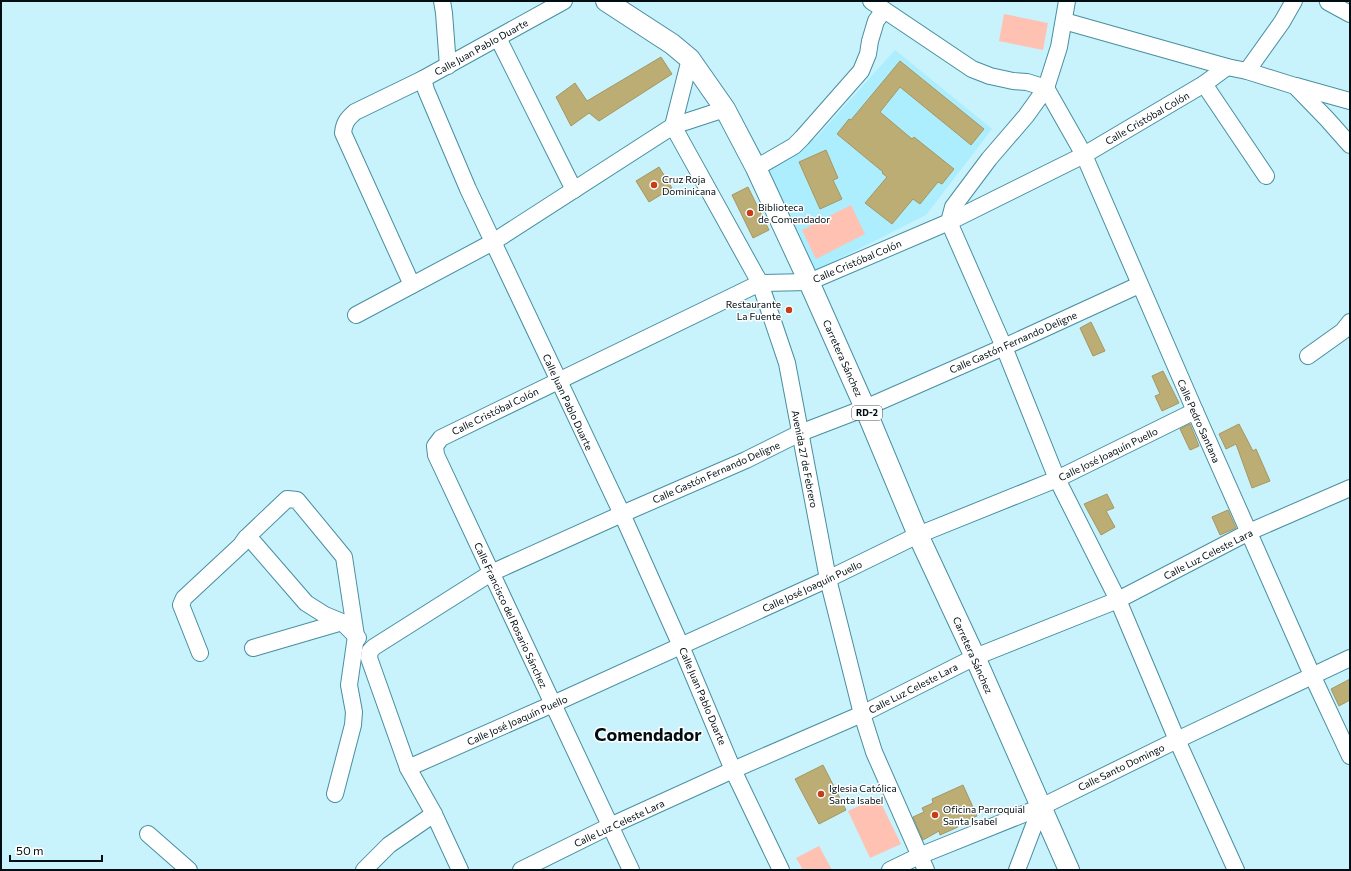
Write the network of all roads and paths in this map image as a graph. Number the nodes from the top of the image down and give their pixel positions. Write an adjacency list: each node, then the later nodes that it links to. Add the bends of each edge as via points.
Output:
1 (442, 1): 12 (street)
2 (564, 1): 10 (street, Calle Juan Pablo Duarte)
3 (606, 1): 11 (main road, Carretera Sánchez / RD-2, via 672,44)
4 (1067, 1): 9 (street)
5 (1294, 1): 14 (street)
6 (1328, 1): 8 (street)
7 (877, 5): 18 (street, via 972,69 990,76); 24 (street, via 876,21 861,71 794,146)
8 (1350, 14)
9 (1064, 21): 13 (street); 18 (street)
10 (498, 38): 12 (street, Calle Juan Pablo Duarte); 26 (street)
11 (690, 59): 20 (main road, Carretera Sánchez / RD-2); 21 (street)
12 (448, 66): 15 (street, Calle Juan Pablo Duarte)
13 (1227, 67): 14 (street); 16 (street, Calle Cristóbal Colón)
14 (1247, 71): 17 (street)
15 (423, 79): 28 (street, Calle Juan Pablo Duarte, via 468,190); 32 (street, via 355,112 347,119 343,133)
16 (1204, 84): 23 (street, Calle Cristóbal Colón); 25 (street)
17 (1295, 86): 19 (street); 22 (street)
18 (1046, 88): 23 (street, Calle Pedro Santana); 27 (street, via 953,207)
19 (1350, 101)
20 (725, 109): 21 (street); 24 (main road, Carretera Sánchez / RD-2)
21 (673, 126): 26 (street); 30 (street, Avenida 27 de Febrero)
22 (1350, 145)
23 (1084, 155): 27 (street, Calle Cristóbal Colón); 31 (street, Calle Pedro Santana)
24 (756, 168): 29 (main road, Carretera Sánchez / RD-2)
25 (1266, 176)
26 (574, 190): 28 (street)
27 (949, 222): 29 (street, Calle Cristóbal Colón); 35 (street)
28 (493, 242): 32 (street); 37 (street, Calle Juan Pablo Duarte)
29 (809, 282): 30 (street, Calle Cristóbal Colón); 38 (main road, Carretera Sánchez / RD-2)
30 (760, 283): 37 (street, Calle Cristóbal Colón); 40 (street, Avenida 27 de Febrero, via 787,363)
31 (1139, 284): 35 (street, Calle Gastón Fernando Deligne); 39 (street, Calle Pedro Santana)
32 (412, 285): 33 (street)
33 (356, 315)
34 (1350, 322): 36 (street, via 1343,331)
35 (1004, 347): 38 (street, Calle Gastón Fernando Deligne); 42 (street)
36 (1308, 356)
37 (558, 380): 41 (street, Calle Cristóbal Colón, via 441,438); 44 (street, Calle Juan Pablo Duarte)
38 (865, 408): 40 (street, Calle Gastón Fernando Deligne); 46 (main road, Carretera Sánchez / RD-2)
39 (1195, 411): 42 (street, Calle José Joaquín Puello); 45 (street, Calle Pedro Santana)
40 (800, 433): 44 (street, Calle Gastón Fernando Deligne, via 746,460); 49 (street, Avenida 27 de Febrero)
41 (435, 446): 48 (street, Calle Francisco del Rosario Sánchez, via 436,455)
42 (1057, 479): 46 (street, Calle José Joaquín Puello); 50 (street)
43 (1350, 488): 45 (street, Calle Luz Celeste Lara)
44 (622, 514): 48 (street, Calle Gastón Fernando Deligne); 53 (street, Calle Juan Pablo Duarte)
45 (1249, 532): 50 (street, Calle Luz Celeste Lara); 59 (street, Calle Pedro Santana)
46 (918, 535): 49 (street, Calle José Joaquín Puello); 57 (main road, Carretera Sánchez / RD-2)
47 (246, 538): 51 (street, via 254,543 306,603); 52 (street, via 287,499 297,500 344,557); 56 (street, via 184,598 181,605)
48 (491, 573): 55 (street, Calle Gastón Fernando Deligne, via 378,643); 60 (street, Calle Francisco del Rosario Sánchez)
49 (828, 579): 53 (street, Calle José Joaquín Puello); 61 (street, Avenida 27 de Febrero)
50 (1118, 600): 57 (street, Calle Luz Celeste Lara); 62 (street)
51 (342, 622): 52 (street); 54 (street)
52 (356, 636): 55 (street); 66 (street, via 349,685 354,712 353,725)
53 (681, 646): 60 (street, Calle José Joaquín Puello); 65 (street, Calle Juan Pablo Duarte)
54 (253, 648)
55 (370, 651): 64 (street, via 369,658)
56 (200, 653)
57 (975, 658): 61 (street, Calle Luz Celeste Lara); 67 (main road, Carretera Sánchez / RD-2)
58 (1350, 658): 59 (street, Calle Santo Domingo)
59 (1312, 675): 62 (street, Calle Santo Domingo); 63 (street, Calle Pedro Santana)
60 (553, 704): 64 (street, Calle José Joaquín Puello); 69 (street, Calle Francisco del Rosario Sánchez)
61 (862, 714): 65 (street, Calle Luz Celeste Lara); 71 (street, Avenida 27 de Febrero, via 874,752)
62 (1177, 740): 67 (street, Calle Santo Domingo); 82 (street)
63 (1350, 756)
64 (408, 768): 68 (street)
65 (733, 770): 69 (street, Calle Luz Celeste Lara); 77 (street, Calle Juan Pablo Duarte)
66 (335, 794)
67 (1041, 807): 71 (street, Calle Santo Domingo); 80 (street); 81 (main road, Carretera Sánchez / RD-2)
68 (434, 814): 73 (street, via 389,845); 74 (street)
69 (610, 826): 75 (street, Calle Luz Celeste Lara); 76 (street, Calle Francisco del Rosario Sánchez)
70 (148, 834): 72 (street)
71 (919, 856): 78 (street, Calle Santo Domingo); 79 (street, Avenida 27 de Febrero)
72 (190, 870)
73 (364, 870)
74 (460, 870)
75 (521, 870)
76 (631, 870)
77 (781, 870)
78 (890, 870)
79 (926, 870)
80 (1017, 870)
81 (1069, 870)
82 (1236, 870)

